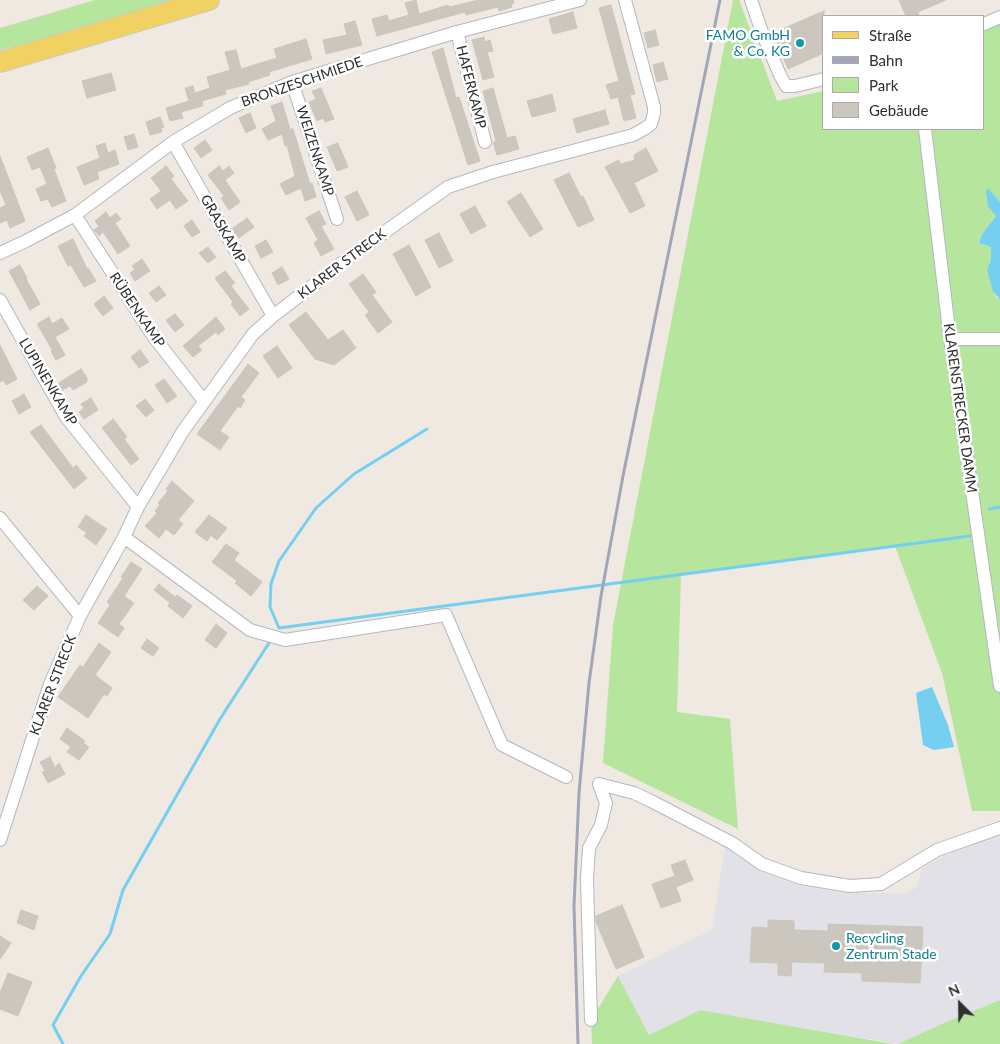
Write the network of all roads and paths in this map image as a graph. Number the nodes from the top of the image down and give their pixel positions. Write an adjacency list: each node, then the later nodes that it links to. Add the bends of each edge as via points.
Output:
1 (209, 0): 8 (main road)
2 (580, 0): 7 (street, BRONZESCHMIEDE)
3 (625, 0): 18 (street, KLARER STRECK, via 654,107 651,124 633,135 448,187)
4 (751, 0): 9 (street, via 786,86)
5 (1000, 17): 6 (street)
6 (985, 24)
7 (457, 32): 10 (street, BRONZESCHMIEDE); 13 (street, HAFERKAMP)
8 (0, 62)
9 (822, 79)
10 (292, 82): 12 (street, BRONZESCHMIEDE, via 230,108); 15 (street, WEIZENKAMP)
11 (925, 130): 19 (street, KLARENSTRECKER DAMM)
12 (173, 142): 14 (street, BRONZESCHMIEDE); 18 (street, GRASKAMP)
13 (485, 142)
14 (74, 215): 16 (street, BRONZESCHMIEDE); 21 (street, RÜBENKAMP, via 153,336)
15 (337, 219)
16 (0, 253)
17 (0, 300): 22 (street, LUPINENKAMP, via 66,417)
18 (273, 316): 21 (street, KLARER STRECK, via 253,334)
19 (950, 339): 20 (street); 26 (street, KLARENSTRECKER DAMM)
20 (1000, 339)
21 (204, 401): 22 (street, KLARER STRECK)
22 (138, 507): 24 (street, KLARER STRECK)
23 (0, 518): 25 (street)
24 (124, 537): 25 (street, KLARER STRECK); 27 (street, via 250,630 285,640 446,614 502,745)
25 (80, 616): 29 (street, KLARER STRECK, via 50,684)
26 (1000, 686)
27 (566, 776)
28 (1000, 828): 30 (street, via 937,850 881,884 850,886 801,878 762,864 732,843 634,793 599,784 606,803 601,825 589,848 587,879)
29 (0, 840)
30 (591, 1020)

